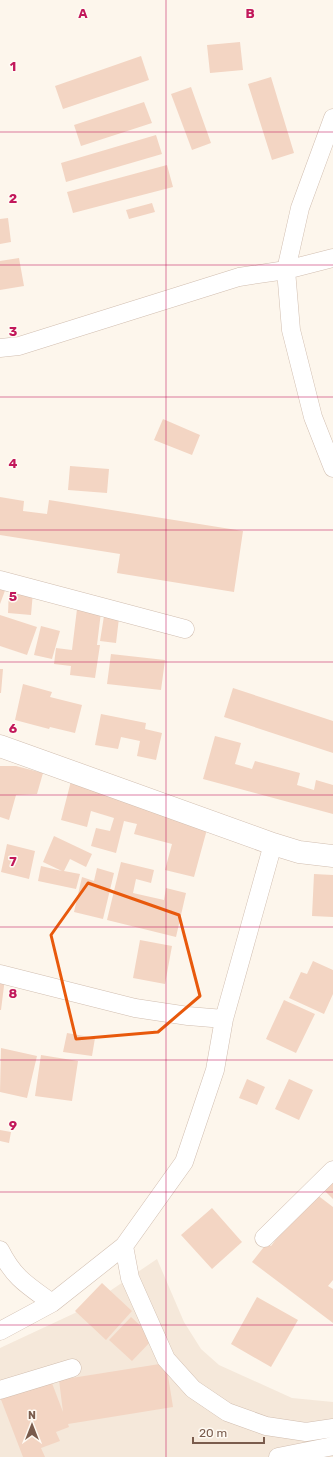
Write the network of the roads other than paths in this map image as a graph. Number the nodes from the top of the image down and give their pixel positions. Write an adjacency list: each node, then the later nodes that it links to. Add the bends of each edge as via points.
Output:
1 (333, 118): 3 (street, via 300,208)
2 (333, 258): 3 (street)
3 (286, 270): 4 (street, via 239,277 19,346); 5 (street, via 291,330 313,418)
4 (0, 348)
5 (333, 468)
6 (0, 580): 7 (street)
7 (185, 629)
8 (0, 746): 9 (street)
9 (273, 844): 10 (street, via 299,852); 12 (street)
10 (333, 856)
11 (0, 974): 12 (street, via 135,1008)
12 (224, 1019): 15 (street, via 215,1070 184,1162)
13 (333, 1170): 14 (street)
14 (264, 1238)
15 (124, 1246): 17 (street); 21 (street, via 130,1278 166,1359 193,1389 227,1412 266,1426 306,1432)
16 (0, 1250): 17 (street, via 22,1282)
17 (52, 1303): 18 (street)
18 (0, 1331)
19 (72, 1368): 20 (street)
20 (0, 1390)
21 (333, 1428)
22 (333, 1446): 23 (street)
23 (278, 1457)

